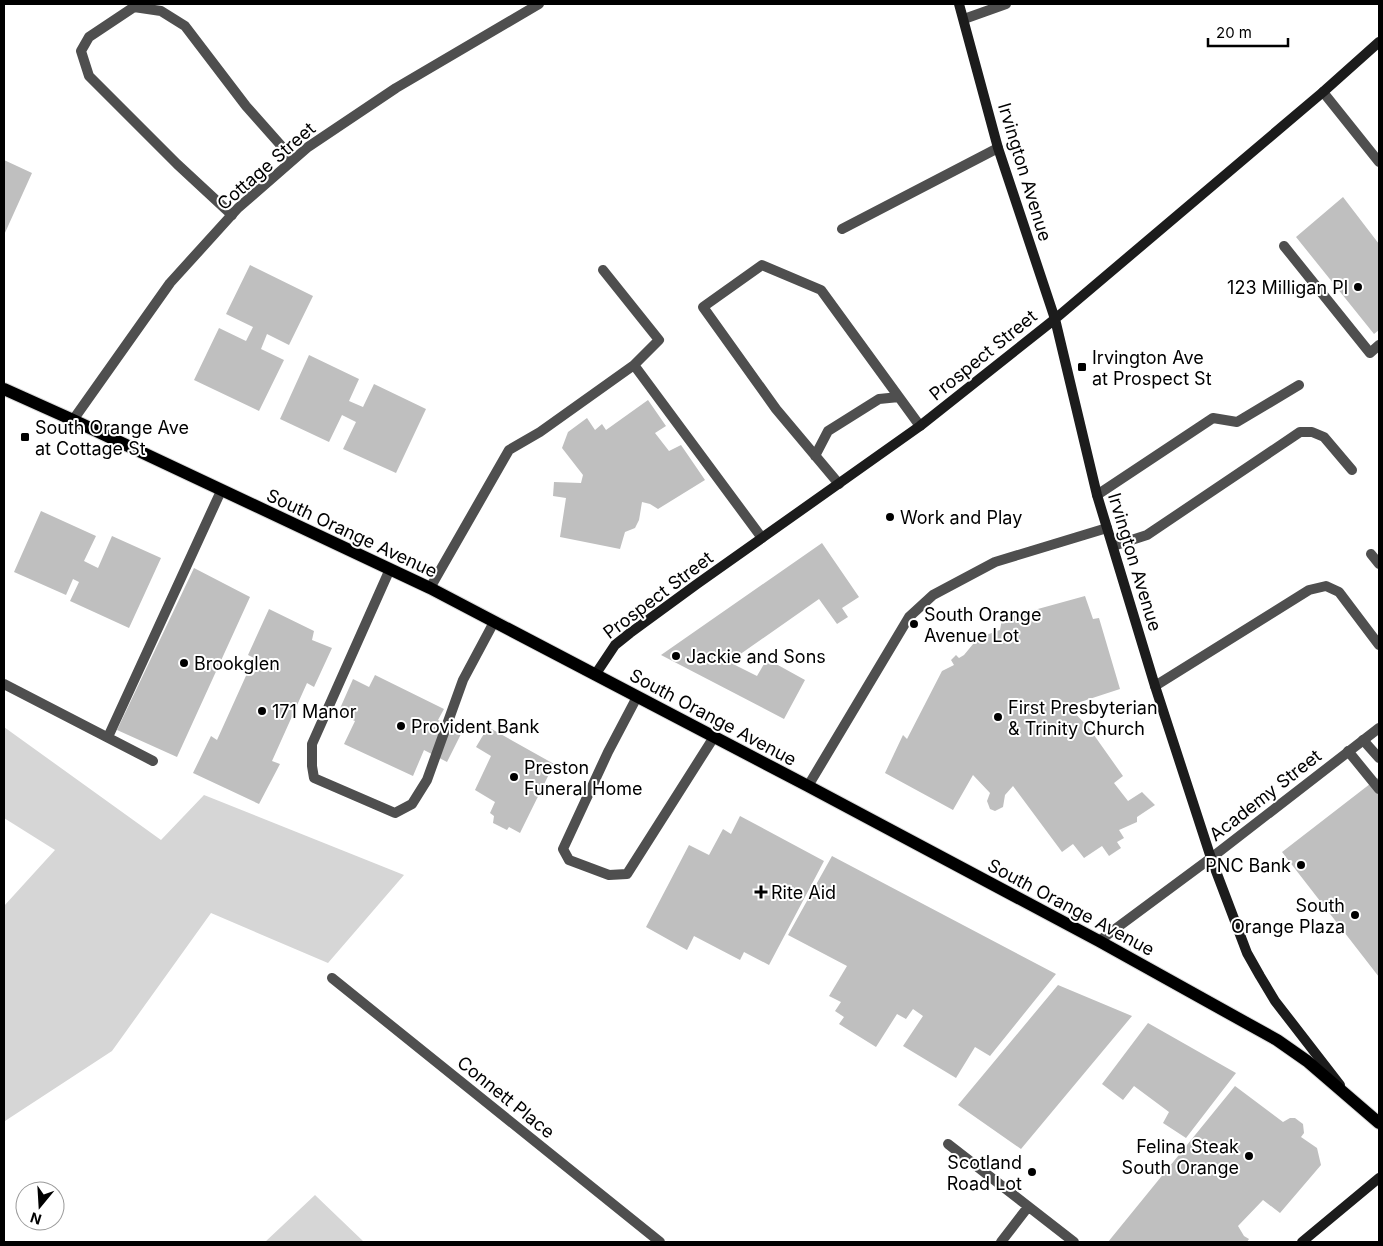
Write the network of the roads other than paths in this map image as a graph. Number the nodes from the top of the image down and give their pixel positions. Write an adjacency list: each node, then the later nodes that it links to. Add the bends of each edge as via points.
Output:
1 (539, 4): 8 (street, Cottage Street, via 396,88 308,146)
2 (960, 4): 4 (main road, Irvington Avenue)
3 (1006, 4): 4 (street)
4 (964, 19): 7 (main road, Irvington Avenue)
5 (1379, 42): 6 (main road, Prospect Street)
6 (1323, 92): 9 (street); 14 (main road, Prospect Street)
7 (998, 148): 11 (street); 14 (main road, Irvington Avenue)
8 (293, 160): 10 (street, Cottage Street); 10 (street, via 246,106 185,26 161,11 134,6 89,37 81,51 89,76)
9 (1379, 162)
10 (232, 215): 20 (street, Cottage Street, via 170,283)
11 (842, 228)
12 (1284, 246): 15 (street, via 1370,353)
13 (603, 270): 16 (street, via 659,340)
14 (1055, 319): 21 (main road, Prospect Street); 26 (main road, Irvington Avenue)
15 (1379, 345)
16 (634, 365): 28 (street); 33 (street, via 540,432 509,450)
17 (1299, 385): 26 (street, via 1237,422 1213,418)
18 (4, 390): 20 (main road, South Orange Avenue)
19 (899, 397): 21 (street); 22 (street, via 879,399 828,431); 22 (street, via 821,290 762,265 703,307 776,410)
20 (74, 420): 25 (main road, South Orange Avenue)
21 (920, 426): 24 (main road, Prospect Street)
22 (815, 456): 24 (street)
23 (1352, 470): 29 (street, via 1324,437 1300,432 1147,535)
24 (839, 484): 28 (main road, Prospect Street)
25 (221, 491): 32 (main road, South Orange Avenue); 41 (street)
26 (1097, 495): 27 (main road, Irvington Avenue)
27 (1107, 528): 29 (main road, Irvington Avenue); 47 (street, via 995,562 933,595 909,617)
28 (762, 538): 36 (main road, Prospect Street, via 615,645)
29 (1113, 546): 38 (main road, Irvington Avenue)
30 (1371, 554): 31 (street)
31 (1379, 564)
32 (390, 569): 33 (main road, South Orange Avenue); 34 (street, via 312,744 314,778 395,813 412,804 426,780 463,680)
33 (430, 588): 34 (main road, South Orange Avenue)
34 (494, 622): 36 (main road, South Orange Avenue)
35 (1379, 645): 38 (street, via 1339,592 1326,586 1309,590)
36 (594, 675): 39 (main road, South Orange Avenue)
37 (4, 684): 41 (street)
38 (1155, 686): 49 (main road, Irvington Avenue)
39 (637, 697): 42 (main road, South Orange Avenue); 42 (street, via 564,849 569,860 609,875 627,874)
40 (1379, 728): 43 (street, Academy Street)
41 (108, 737): 46 (street)
42 (714, 737): 47 (main road, South Orange Avenue)
43 (1363, 740): 44 (street, Academy Street); 45 (street)
44 (1348, 751): 48 (street); 49 (street, Academy Street)
45 (1379, 758)
46 (153, 761)
47 (808, 786): 50 (main road, South Orange Avenue)
48 (1379, 788)
49 (1211, 858): 50 (street, Academy Street); 52 (main road, Irvington Avenue, via 1244,946 1260,976 1275,1001)
50 (1099, 942): 52 (main road, South Orange Avenue, via 1277,1040)
51 (332, 978): 57 (street, Connett Place)
52 (1350, 1098): 53 (main road, South Orange Avenue)
53 (1379, 1124)
54 (948, 1144): 56 (street)
55 (1379, 1178): 60 (main road)
56 (1028, 1207): 58 (street); 59 (street)
57 (660, 1242)
58 (1001, 1242)
59 (1074, 1242)
60 (1302, 1242)

